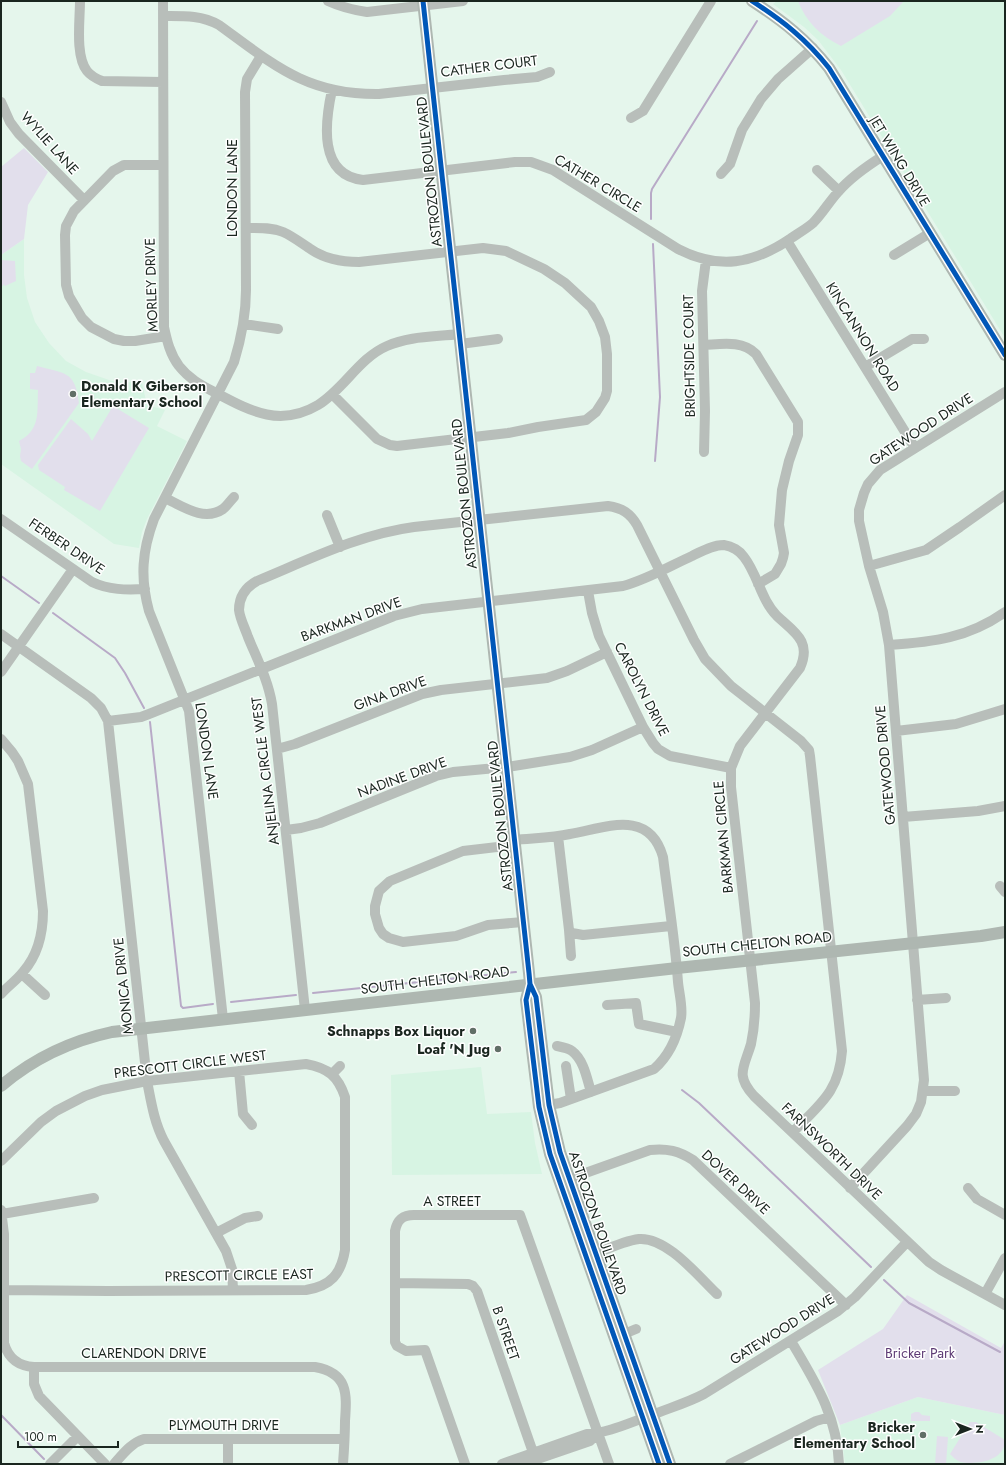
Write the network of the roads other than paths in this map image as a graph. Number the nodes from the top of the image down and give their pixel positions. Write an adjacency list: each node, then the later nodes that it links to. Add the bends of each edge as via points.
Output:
1 (80, 1): 12 (street, via 81,56 87,71 94,78 102,81)
2 (163, 1): 8 (street, MORLEY DRIVE)
3 (328, 1): 7 (street, via 367,12)
4 (463, 1): 7 (street)
5 (711, 1): 16 (street, via 643,110)
6 (752, 1): 9 (main road, JET WING DRIVE, via 784,22)
7 (423, 3): 13 (main road, ASTROZON BOULEVARD)
8 (163, 16): 10 (street, CATHER COURT, via 198,16 213,21); 12 (street, MORLEY DRIVE)
9 (813, 48): 17 (main road, JET WING DRIVE, via 832,72); 21 (street, via 778,79 761,99 742,130 730,164)
10 (261, 56): 14 (street, CATHER COURT, via 294,77); 24 (street, LONDON LANE, via 245,85)
11 (550, 72): 13 (street, CATHER COURT, via 537,77)
12 (163, 82): 18 (street, MORLEY DRIVE)
13 (432, 88): 14 (street, CATHER COURT, via 379,94); 19 (main road, ASTROZON BOULEVARD)
14 (332, 90): 19 (street, CATHER CIRCLE, via 327,120 330,152 336,166 347,176 363,180)
15 (1, 102): 23 (street, WYLIE LANE, via 19,134)
16 (630, 118)
17 (883, 156): 22 (street, CATHER CIRCLE); 25 (main road, JET WING DRIVE)
18 (163, 165): 23 (street, via 130,165 118,168); 32 (street, MORLEY DRIVE)
19 (441, 170): 27 (main road, ASTROZON BOULEVARD); 29 (street, CATHER CIRCLE, via 515,162 538,164 553,170 678,249)
20 (817, 170): 22 (street)
21 (721, 174)
22 (839, 191): 26 (street, CATHER CIRCLE, via 811,224)
23 (84, 200): 32 (street, via 66,226 65,235 71,258 66,285 68,296 91,327 114,339 124,341)
24 (246, 228): 27 (street, via 265,228 283,232 320,255 338,261 359,262); 30 (street, LONDON LANE)
25 (930, 233): 28 (street); 37 (main road, JET WING DRIVE)
26 (787, 241): 29 (street, CATHER CIRCLE, via 762,255 744,260); 38 (street, KINCANNON ROAD)
27 (450, 252): 33 (main road, ASTROZON BOULEVARD); 42 (street, via 483,248 506,251 552,273 591,307 599,321 606,345 607,391 601,405 586,420)
28 (894, 255)
29 (706, 260): 36 (street, BRIGHTSIDE COURT, via 702,282)
30 (244, 324): 31 (street); 40 (street, LONDON LANE, via 234,362)
31 (278, 329)
32 (166, 336): 40 (street, MORLEY DRIVE, via 168,347 186,374 203,387)
33 (459, 339): 34 (street, MORLEY DRIVE); 41 (street, MORLEY DRIVE, via 407,340 388,345 371,356); 42 (main road, ASTROZON BOULEVARD)
34 (498, 339)
35 (924, 339): 38 (street, via 912,339)
36 (704, 345): 44 (street, BRIGHTSIDE COURT); 55 (street, via 734,344 752,350 798,422 798,436 782,490 779,524 783,558 774,574)
37 (1005, 355)
38 (865, 367): 43 (street, KINCANNON ROAD)
39 (1005, 392): 43 (street, GATEWOOD DRIVE)
40 (218, 394): 41 (street, MORLEY DRIVE, via 249,410 273,416 293,414 311,408); 47 (street, LONDON LANE)
41 (332, 394): 42 (street, via 377,439 390,445)
42 (470, 438): 50 (main road, ASTROZON BOULEVARD)
43 (915, 448): 52 (street, GATEWOOD DRIVE, via 880,470 870,480 864,492 859,521)
44 (704, 452)
45 (1005, 495): 52 (street, via 926,550)
46 (234, 497): 47 (street, via 223,509 203,514 192,512)
47 (165, 498): 56 (street, LONDON LANE, via 154,518 146,546 143,569)
48 (327, 515): 51 (street)
49 (1, 519): 53 (street, FERBER DRIVE)
50 (479, 520): 51 (street, ANJELINA CIRCLE WEST, via 404,528); 54 (street, ANJELINA CIRCLE WEST, via 616,507 633,518); 58 (main road, ASTROZON BOULEVARD)
51 (340, 547): 64 (street, ANJELINA CIRCLE WEST, via 257,581 244,591 239,612)
52 (870, 566): 61 (street, GATEWOOD DRIVE)
53 (73, 569): 56 (street, FERBER DRIVE, via 100,586 124,590); 62 (street)
54 (660, 571): 55 (street, BARKMAN CIRCLE, via 708,549 723,545 740,553 750,566); 57 (street, BARKMAN DRIVE, via 630,584); 69 (street, ANJELINA CIRCLE WEST, via 705,659 731,686)
55 (758, 584): 69 (street, BARKMAN CIRCLE, via 772,610 796,632 804,649 800,668)
56 (145, 589): 67 (street, LONDON LANE, via 153,624)
57 (588, 591): 58 (street, BARKMAN DRIVE); 63 (street, CAROLYN DRIVE, via 594,621)
58 (488, 602): 64 (street, BARKMAN DRIVE, via 422,609 394,616); 66 (main road, ASTROZON BOULEVARD)
59 (1005, 612): 61 (street, via 987,623 950,638)
60 (1, 634): 62 (street)
61 (889, 645): 72 (street, GATEWOOD DRIVE)
62 (18, 647): 65 (street); 70 (street, via 97,703)
63 (607, 652): 66 (street, GINA DRIVE, via 557,675 538,680); 71 (street, CAROLYN DRIVE)
64 (261, 668): 67 (street, BARKMAN DRIVE); 74 (street, ANJELINA CIRCLE WEST, via 270,696)
65 (1, 672)
66 (498, 684): 74 (street, GINA DRIVE, via 422,694); 75 (main road, ASTROZON BOULEVARD)
67 (186, 699): 70 (street, BARKMAN DRIVE, via 141,717); 99 (street, LONDON LANE, via 191,719)
68 (1005, 709): 72 (street, via 956,724)
69 (765, 713): 76 (street, BARKMAN CIRCLE, via 740,746); 87 (street, ANJELINA CIRCLE WEST, via 809,750)
70 (108, 721): 100 (street, MONICA DRIVE)
71 (643, 727): 75 (street, NADINE DRIVE, via 582,754 560,760); 76 (street, CAROLYN DRIVE, via 658,749 670,756)
72 (896, 731): 78 (street, GATEWOOD DRIVE)
73 (1, 739): 91 (street, via 18,761 28,784 43,911 38,947)
74 (277, 749): 79 (street, ANJELINA CIRCLE WEST)
75 (506, 767): 79 (street, NADINE DRIVE, via 436,776 320,823); 81 (main road, ASTROZON BOULEVARD)
76 (731, 768): 89 (street, BARKMAN CIRCLE, via 730,787)
77 (1005, 806): 78 (street)
78 (904, 818): 86 (street, GATEWOOD DRIVE)
79 (286, 830): 98 (street, ANJELINA CIRCLE WEST)
80 (558, 836): 81 (street); 83 (street, via 598,827 627,824 647,831 657,842 663,857); 84 (street)
81 (515, 843): 82 (main road, ASTROZON BOULEVARD); 82 (street, via 463,852 390,881 379,891 375,914 383,934 403,942 456,936 488,925)
82 (523, 922): 92 (main road, ASTROZON BOULEVARD)
83 (671, 926): 84 (street, via 583,935); 90 (street)
84 (569, 930): 88 (street)
85 (1005, 932): 86 (main road, SOUTH CHELTON ROAD)
86 (913, 943): 87 (main road, SOUTH CHELTON ROAD); 96 (street, GATEWOOD DRIVE)
87 (832, 952): 89 (main road, SOUTH CHELTON ROAD); 115 (street, ANJELINA CIRCLE WEST, via 842,1050 841,1065 833,1088)
88 (571, 956)
89 (749, 961): 90 (main road, SOUTH CHELTON ROAD); 115 (street, FARNSWORTH DRIVE, via 755,1023 742,1077 754,1096)
90 (677, 968): 92 (main road, SOUTH CHELTON ROAD); 101 (street, via 682,1017)
91 (22, 974): 93 (street); 94 (street)
92 (530, 984): 98 (main road, SOUTH CHELTON ROAD); 113 (main road, ASTROZON BOULEVARD, via 536,997); 117 (main road, ASTROZON BOULEVARD, via 526,1000 539,1107 544,1135)
93 (1, 994)
94 (45, 995)
95 (946, 998): 96 (street)
96 (917, 1000): 109 (street, GATEWOOD DRIVE)
97 (607, 1005): 101 (street, via 636,1003 639,1024)
98 (306, 1010): 99 (main road, SOUTH CHELTON ROAD)
99 (223, 1019): 100 (main road, SOUTH CHELTON ROAD)
100 (142, 1028): 107 (street, MONICA DRIVE); 108 (main road, SOUTH CHELTON ROAD, via 112,1032 73,1043 36,1060)
101 (677, 1032): 111 (street, via 669,1052 654,1069)
102 (557, 1046): 111 (street, via 571,1050 575,1054)
103 (340, 1066): 106 (street)
104 (566, 1066): 112 (street)
105 (239, 1071): 106 (street, PRESCOTT CIRCLE WEST, via 306,1064 320,1067); 107 (street, PRESCOTT CIRCLE WEST); 114 (street, via 244,1114)
106 (332, 1074): 130 (street, PRESCOTT CIRCLE EAST, via 341,1085 346,1103 345,1250 336,1283 306,1290)
107 (147, 1081): 116 (street, PRESCOTT CIRCLE WEST, via 102,1090 69,1104 41,1122); 124 (street, MONICA DRIVE, via 159,1131)
108 (1, 1086)
109 (923, 1091): 110 (street); 118 (street, GATEWOOD DRIVE, via 918,1108 907,1126)
110 (955, 1091)
111 (591, 1092): 112 (street)
112 (571, 1099): 113 (street)
113 (549, 1105): 117 (main road, ASTROZON BOULEVARD)
114 (252, 1125)
115 (793, 1132): 118 (street, FARNSWORTH DRIVE)
116 (1, 1161)
117 (564, 1180): 126 (main road, ASTROZON BOULEVARD); 133 (street, DOVER DRIVE, via 650,1150 662,1149 683,1154 693,1160)
118 (850, 1188): 125 (street, FARNSWORTH DRIVE)
119 (968, 1188): 122 (street, via 977,1199)
120 (94, 1198): 121 (street)
121 (1, 1212): 129 (street, CLARENDON DRIVE, via 4,1234)
122 (1005, 1215)
123 (258, 1216): 124 (street, via 245,1218)
124 (216, 1233): 130 (street, MONICA DRIVE, via 230,1261)
125 (907, 1242): 132 (street, FARNSWORTH DRIVE, via 941,1270); 133 (street, GATEWOOD DRIVE)
126 (591, 1256): 131 (street, via 630,1241 654,1241 670,1249); 137 (main road, ASTROZON BOULEVARD); 137 (main road, ASTROZON BOULEVARD, via 630,1331)
127 (1005, 1258): 132 (street)
128 (395, 1283): 139 (street, A STREET, via 395,1231 400,1218 414,1215 520,1215); 143 (street, B STREET, via 472,1283 477,1291); 149 (street, A STREET, via 397,1346 406,1351 425,1350)
129 (4, 1290): 130 (street, PRESCOTT CIRCLE EAST); 136 (street, CLARENDON DRIVE, via 3,1332 6,1351 18,1363)
130 (233, 1290)
131 (717, 1294)
132 (985, 1294): 134 (street, FARNSWORTH DRIVE)
133 (846, 1305): 135 (street, GATEWOOD DRIVE)
134 (1005, 1306)
135 (791, 1341): 137 (street, GATEWOOD DRIVE, via 691,1401); 138 (street, via 814,1379)
136 (34, 1367): 140 (street, via 34,1384 39,1396); 142 (street, CLARENDON DRIVE, via 316,1367 341,1374 347,1397)
137 (648, 1416): 139 (street, GATEWOOD DRIVE); 153 (main road, ASTROZON BOULEVARD); 154 (main road, ASTROZON BOULEVARD)
138 (830, 1417): 155 (street, via 816,1421); 156 (street)
139 (598, 1433): 143 (street, GATEWOOD DRIVE, via 587,1434); 152 (street, A STREET)
140 (77, 1437): 144 (street); 145 (street)
141 (228, 1439): 142 (street, PLYMOUTH DRIVE); 146 (street, PLYMOUTH DRIVE, via 144,1439 131,1446); 147 (street)
142 (344, 1439): 148 (street, CLARENDON DRIVE)
143 (535, 1459): 150 (street); 151 (street)
144 (50, 1464)
145 (105, 1464)
146 (114, 1464)
147 (228, 1464)
148 (343, 1464)
149 (465, 1464)
150 (502, 1464)
151 (523, 1464)
152 (608, 1464)
153 (659, 1464)
154 (670, 1464)
155 (730, 1464)
156 (839, 1464)

